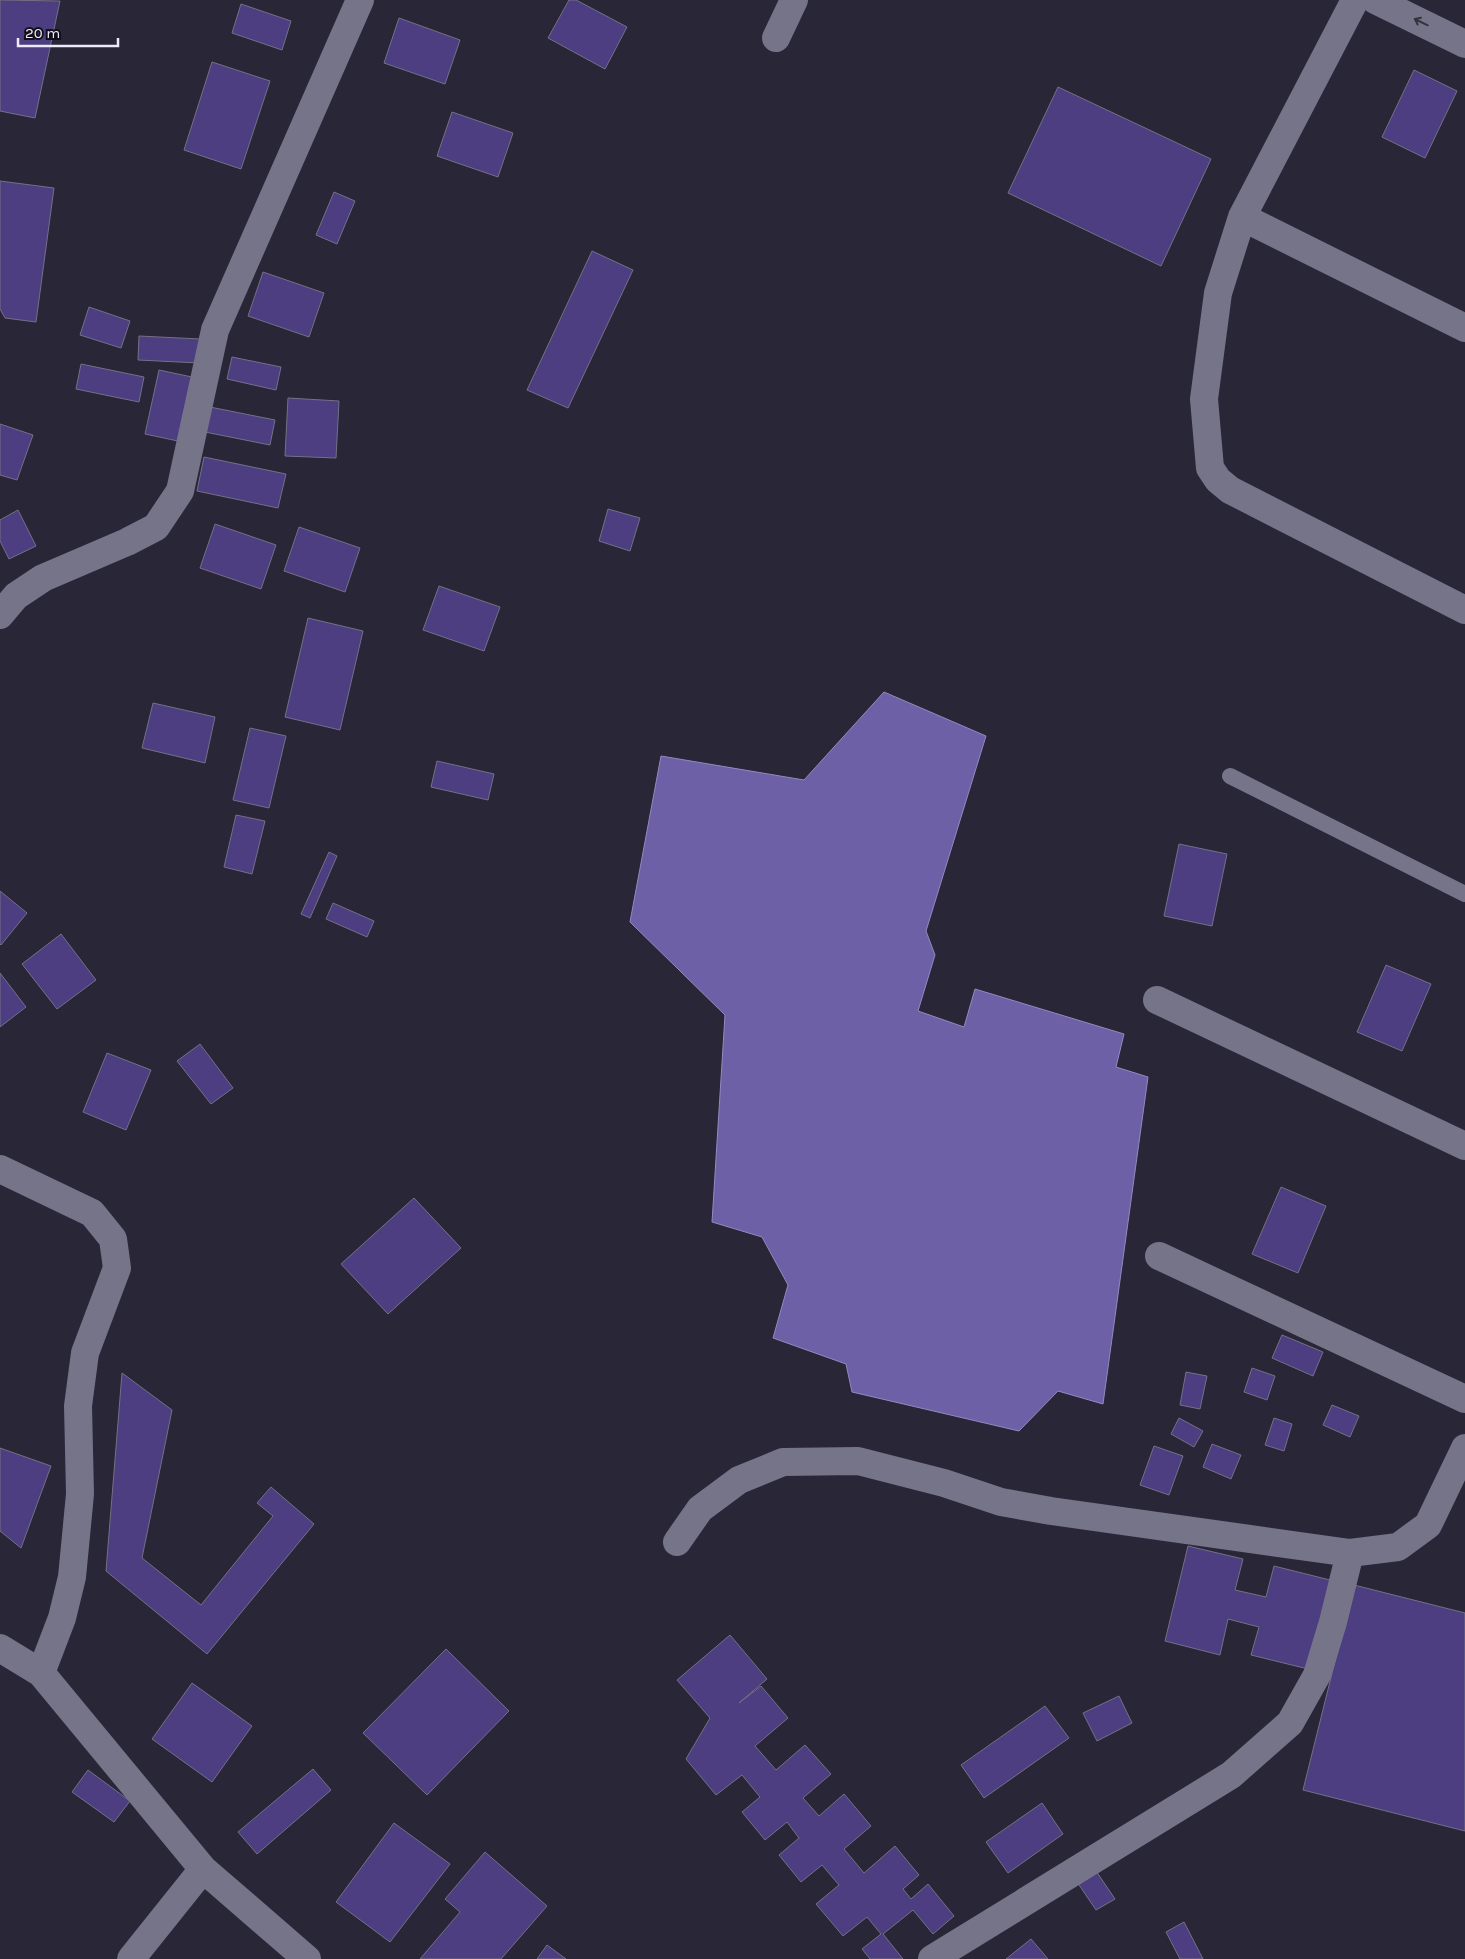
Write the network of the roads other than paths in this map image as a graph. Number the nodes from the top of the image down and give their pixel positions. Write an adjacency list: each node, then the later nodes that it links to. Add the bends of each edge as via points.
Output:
1 (360, 0): 10 (street, via 215,330 180,491 156,527 43,578 16,596)
2 (794, 0): 5 (street)
3 (1355, 0): 7 (street)
4 (1376, 0): 6 (street, one-way to 4)
5 (776, 38)
6 (1465, 44)
7 (1242, 217): 8 (street); 9 (street, via 1218,293 1207,370 1204,399 1210,468 1230,490)
8 (1465, 328)
9 (1465, 610)
10 (0, 615)
11 (1230, 776): 12 (lane)
12 (1465, 894)
13 (1157, 1000): 14 (street)
14 (1465, 1146)
15 (0, 1169): 22 (street, via 92,1213 113,1239 117,1268 85,1353 78,1406 80,1494 72,1577 62,1618)
16 (1160, 1256): 17 (street)
17 (1465, 1399)
18 (1465, 1448): 20 (street, via 1428,1525 1398,1547)
19 (677, 1542): 20 (street, via 700,1509 740,1480 783,1462 858,1461 944,1483 1001,1502)
20 (1350, 1553): 26 (street, via 1317,1675 1290,1723 1231,1775)
21 (0, 1648): 22 (street)
22 (41, 1673): 23 (street)
23 (203, 1869): 24 (street); 25 (street)
24 (131, 1959)
25 (307, 1959)
26 (932, 1959)

